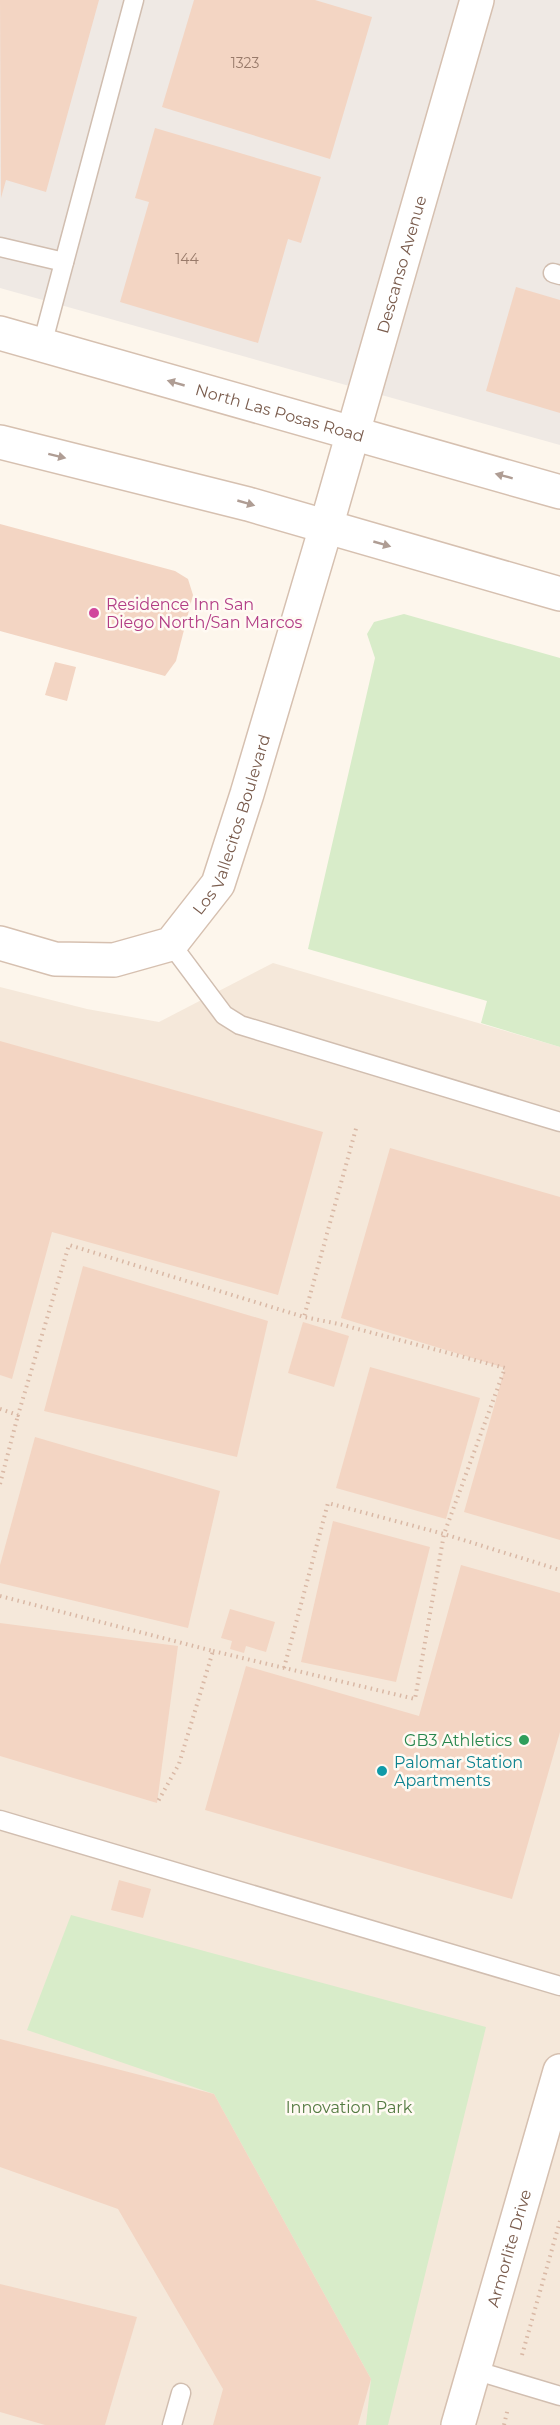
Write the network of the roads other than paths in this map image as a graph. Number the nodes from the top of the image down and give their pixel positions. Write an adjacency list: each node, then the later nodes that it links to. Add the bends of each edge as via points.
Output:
1 (134, 0): 4 (lane)
2 (477, 0): 7 (street, Descanso Avenue)
3 (0, 247): 4 (lane)
4 (64, 262): 6 (lane)
5 (0, 333): 6 (street, North Las Posas Road)
6 (42, 345): 7 (street, North Las Posas Road, one-way to 6)
7 (353, 434): 9 (street, North Las Posas Road, one-way to 7); 10 (street, Descanso Avenue)
8 (0, 442): 10 (street, one-way to 10)
9 (560, 492)
10 (326, 527): 11 (street, one-way to 11); 13 (street, Los Vallecitos Boulevard, via 218,884)
11 (560, 594)
12 (0, 944): 13 (street, via 55,959 114,960)
13 (171, 944): 14 (lane, via 224,1015 240,1025)
14 (560, 1122)
15 (0, 1820): 16 (lane)
16 (560, 1986)
17 (560, 2071): 18 (street, Armorlite Drive)
18 (474, 2370): 20 (lane); 22 (street, Armorlite Drive)
19 (181, 2393): 21 (lane)
20 (560, 2397)
21 (172, 2425)
22 (458, 2425)

